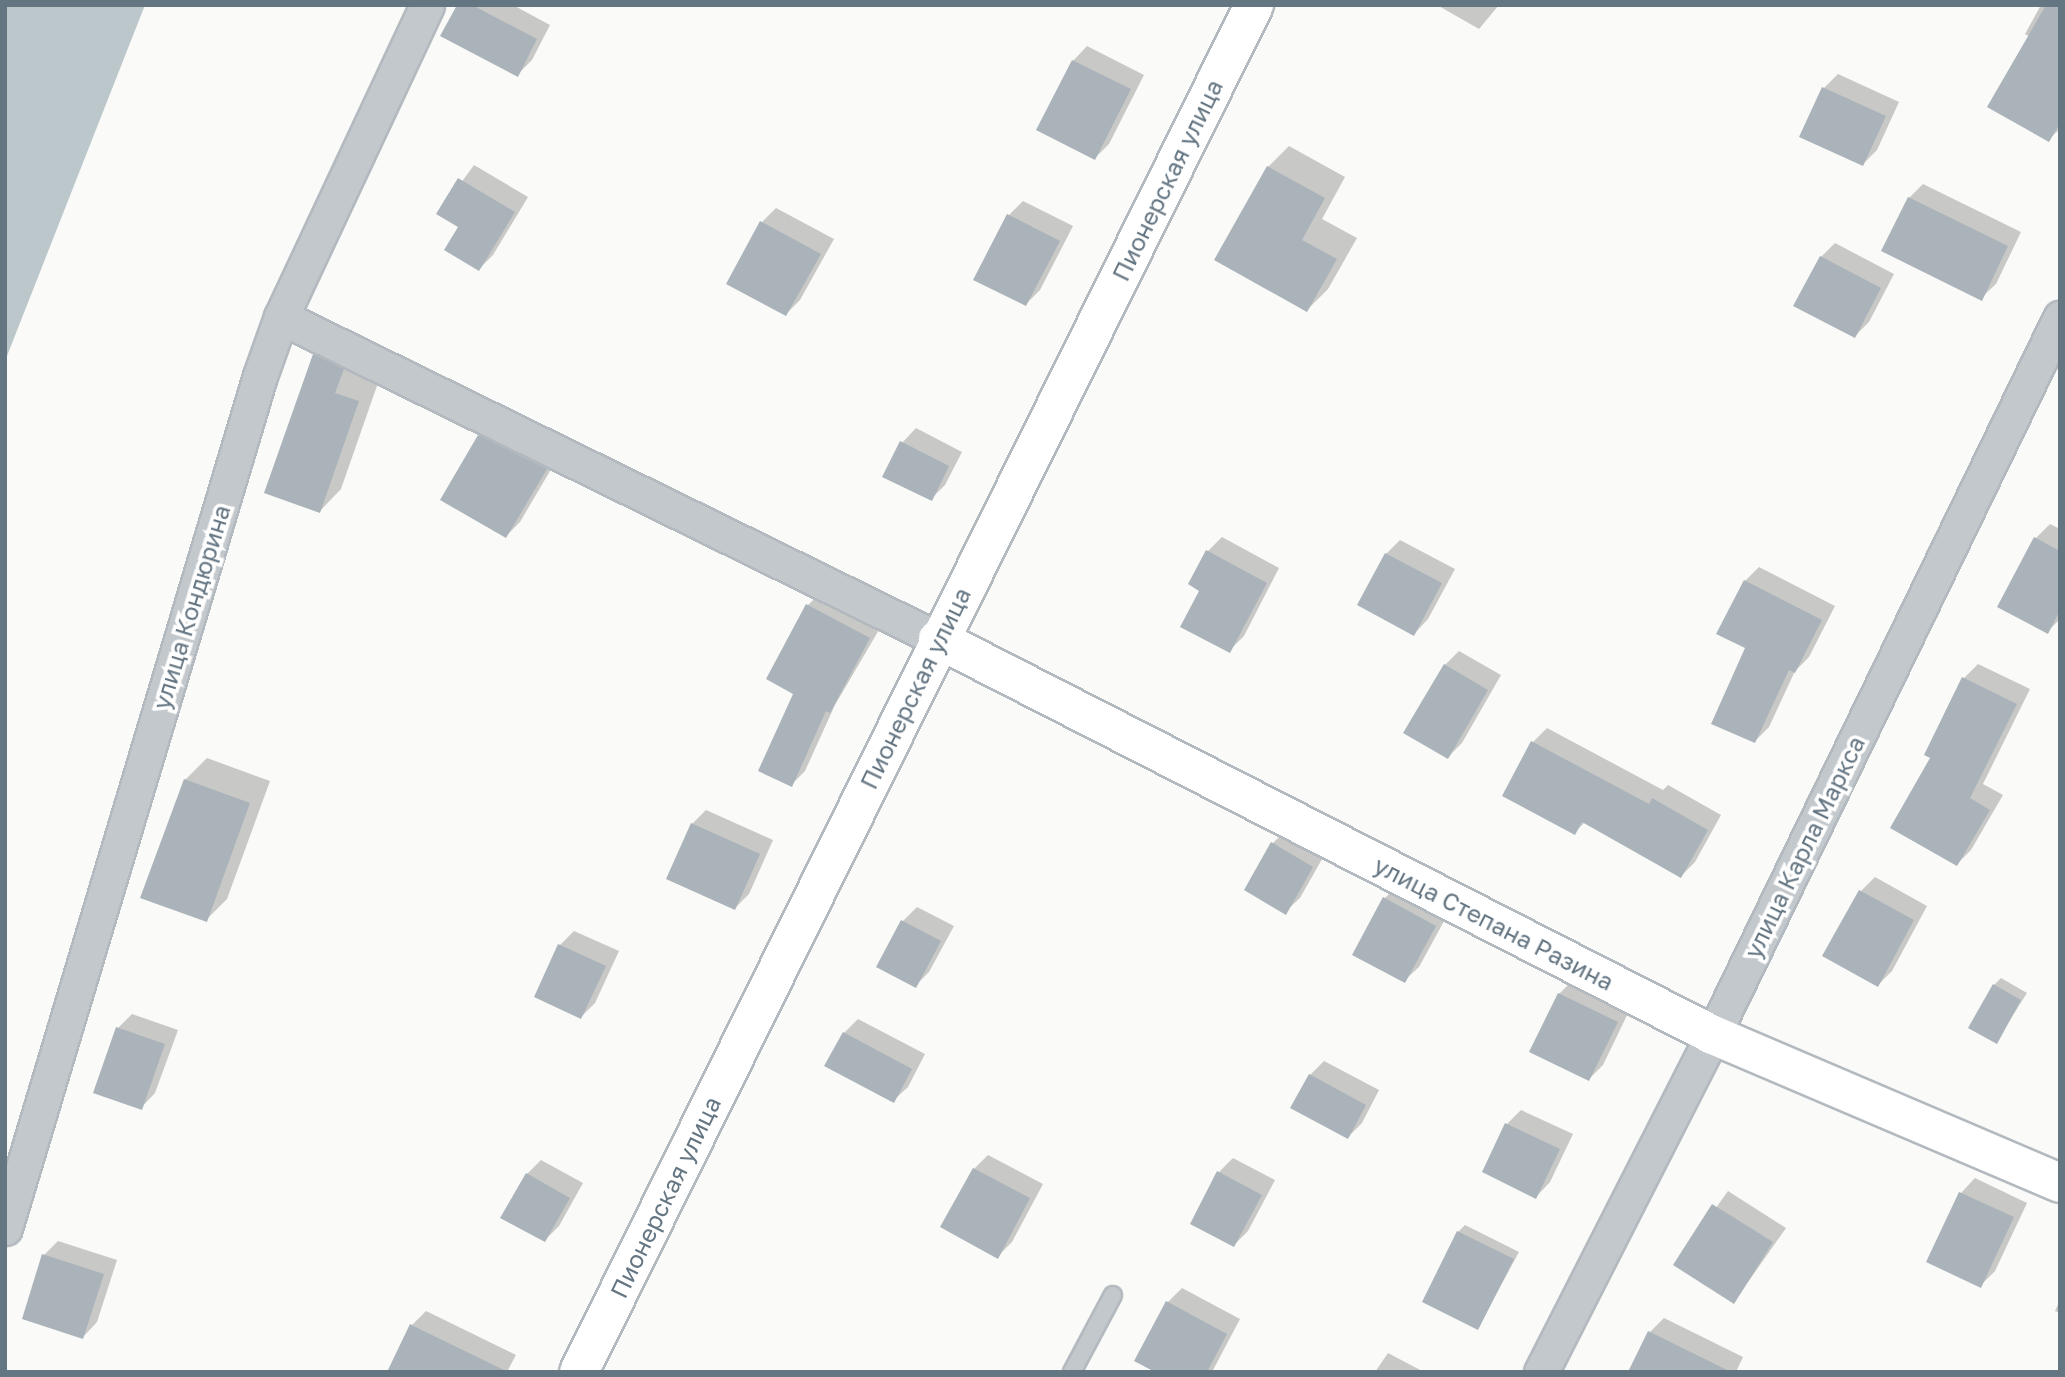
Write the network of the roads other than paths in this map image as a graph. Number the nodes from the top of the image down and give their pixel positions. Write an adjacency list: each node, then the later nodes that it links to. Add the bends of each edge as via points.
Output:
1 (427, 5): 3 (street, улица Кондюрина)
2 (1254, 5): 5 (main road, Пионерская улица)
3 (281, 317): 5 (street); 8 (street, улица Кондюрина)
4 (2060, 318): 6 (street, улица Карла Маркса)
5 (938, 639): 6 (main road, улица Степана Разина); 10 (main road, Пионерская улица)
6 (1713, 1035): 7 (main road, улица Степана Разина); 12 (street, улица Карла Маркса)
7 (2060, 1183)
8 (5, 1228)
9 (1113, 1295): 11 (lane)
10 (579, 1372)
11 (1072, 1372)
12 (1541, 1372)

